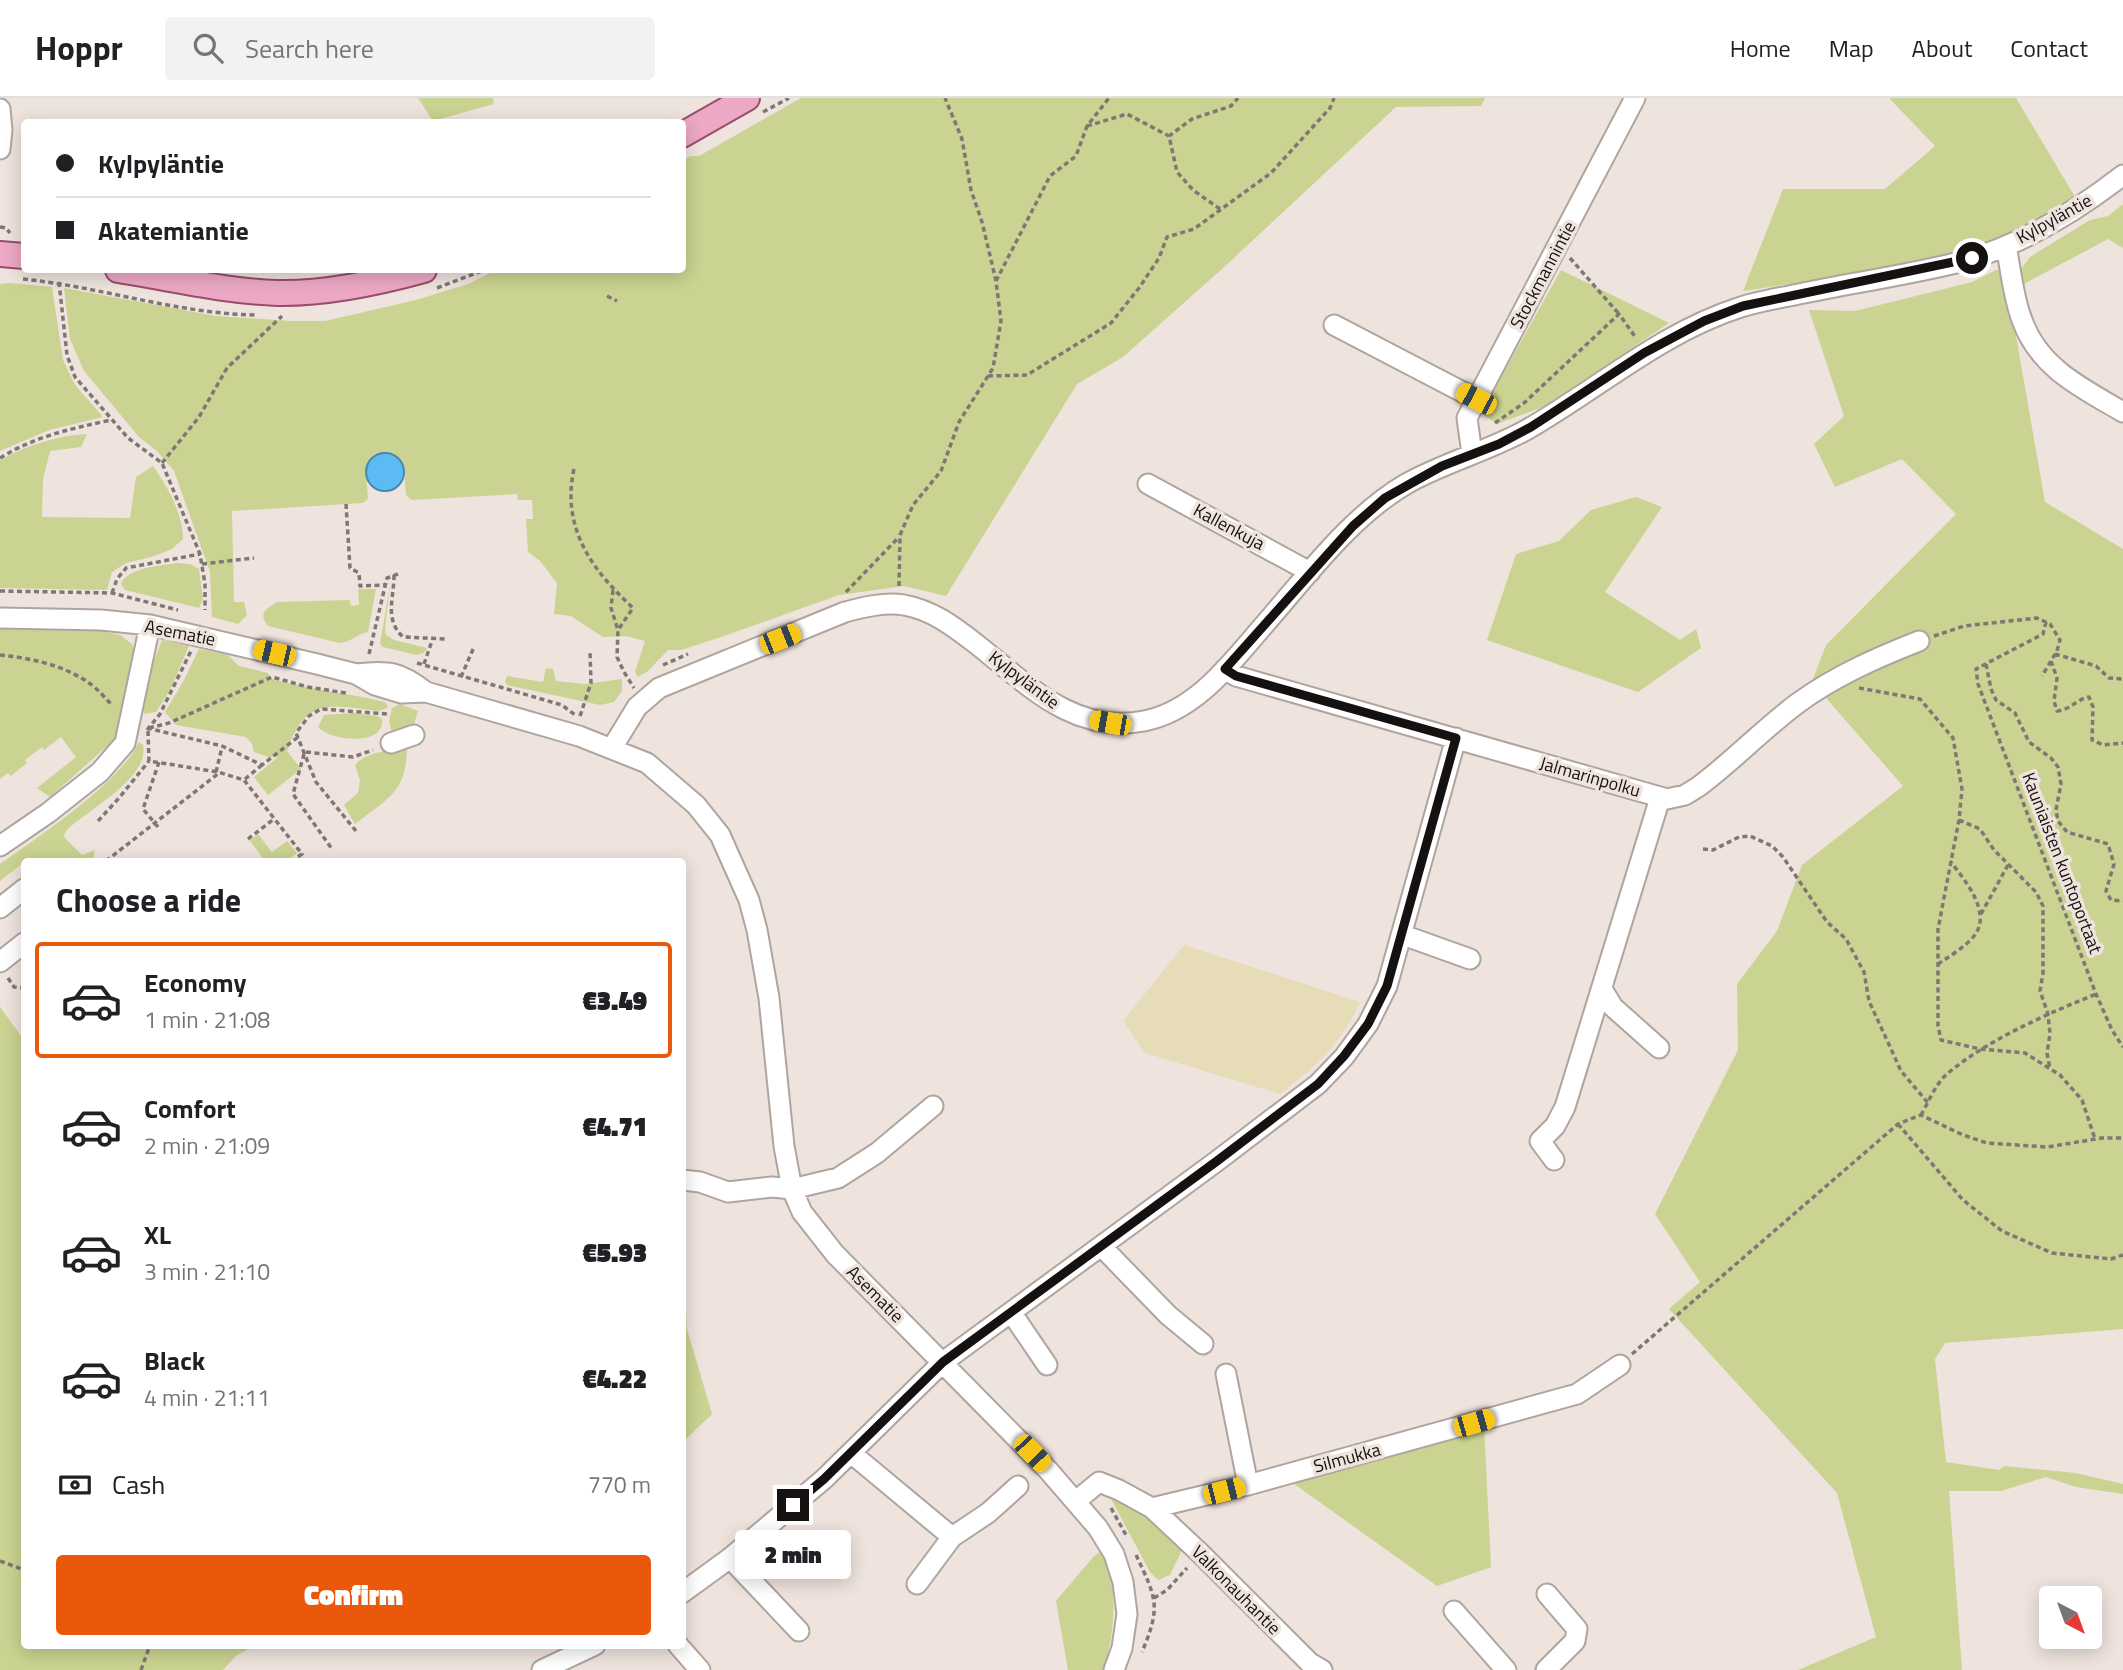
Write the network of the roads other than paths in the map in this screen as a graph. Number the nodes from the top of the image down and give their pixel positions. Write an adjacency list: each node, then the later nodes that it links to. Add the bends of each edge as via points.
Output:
1 (747, 98): 4 (main road)
2 (1635, 98): 13 (street, Stockmannintie)
3 (0, 109): 5 (street)
4 (686, 133)
5 (0, 149)
6 (2123, 175): 7 (street, Kylpyläntie, via 2053,223)
7 (2006, 246): 14 (street, via 2021,319 2032,342 2070,382); 15 (street, Kylpyläntie, via 1961,261 1743,306 1704,321 1644,353 1531,427)
8 (0, 254): 9 (main road)
9 (21, 256)
10 (136, 273): 11 (main road, via 278,293 362,285)
11 (412, 273)
12 (1334, 325): 13 (street)
13 (1476, 399): 15 (street, Stockmannintie, via 1467,418)
14 (2123, 412)
15 (1472, 454): 17 (street, Kylpyläntie, via 1385,498)
16 (1148, 484): 17 (street, Kallenkuja)
17 (1310, 572): 21 (street, Kylpyläntie)
18 (0, 618): 19 (street, Asematie)
19 (150, 625): 25 (street, Asematie, via 356,674 401,692 426,692); 27 (street, via 125,743 114,759)
20 (1919, 641): 26 (street, Jalmarinpolku, via 1864,663 1790,709 1698,787 1675,799)
21 (1225, 669): 23 (street, Jalmarinpolku, via 1236,676); 25 (street, Kylpyläntie, via 1175,710 1145,721 1082,719 1056,706 931,612 873,605 845,612 659,688 638,707)
22 (414, 735): 24 (street)
23 (1456, 738): 26 (street, Jalmarinpolku); 30 (street)
24 (391, 743)
25 (612, 748): 39 (street, Asematie, via 665,792 729,858 749,900 769,998)
26 (1660, 798): 34 (street)
27 (0, 846)
28 (21, 891): 29 (street)
29 (0, 908)
30 (1403, 935): 32 (street); 40 (street, via 1387,986 1368,1024 1318,1084)
31 (21, 947): 33 (street)
32 (1470, 959)
33 (4, 970)
34 (1602, 989): 35 (street, via 1613,1007); 37 (street, via 1565,1107 1540,1141)
35 (1659, 1048)
36 (933, 1106): 39 (street, via 877,1153 838,1178)
37 (1554, 1160)
38 (686, 1180): 39 (street, via 728,1192)
39 (792, 1189): 43 (street, Asematie, via 802,1212 826,1244)
40 (1102, 1247): 41 (street); 42 (street)
41 (1011, 1312): 43 (street); 44 (street)
42 (1203, 1344)
43 (943, 1362): 47 (street); 50 (street, Asematie)
44 (1048, 1365)
45 (1620, 1365): 48 (street, Silmukka, via 1577,1394)
46 (1226, 1374): 48 (street)
47 (851, 1453): 52 (street); 53 (street)
48 (1248, 1485): 51 (street, Silmukka)
49 (1018, 1486): 52 (street)
50 (1076, 1501): 51 (street, via 1099,1482); 63 (street, Asematie, via 1114,1554 1123,1582 1127,1614)
51 (1152, 1508): 64 (street, Valkonauhantie)
52 (952, 1537): 54 (street)
53 (730, 1558): 55 (street); 58 (street)
54 (917, 1584)
55 (686, 1590)
56 (1547, 1594): 66 (street, via 1577,1629 1575,1641)
57 (1454, 1611): 65 (street)
58 (799, 1631)
59 (587, 1649): 61 (street)
60 (682, 1649): 62 (street)
61 (542, 1670)
62 (700, 1670)
63 (1114, 1670)
64 (1322, 1670)
65 (1506, 1670)
66 (1546, 1670)

